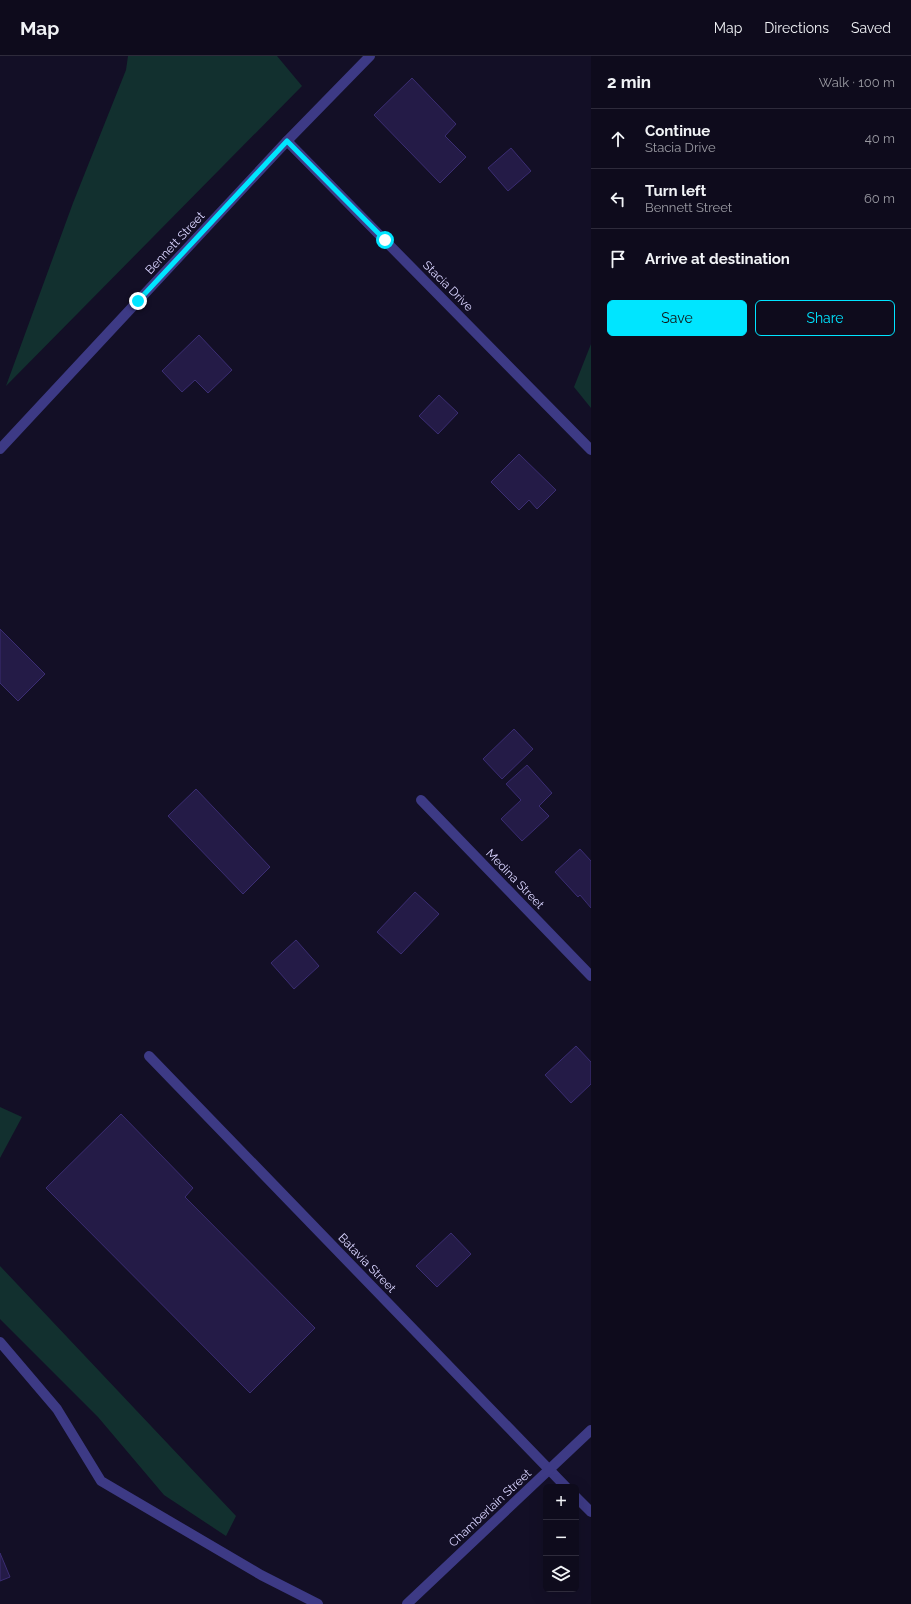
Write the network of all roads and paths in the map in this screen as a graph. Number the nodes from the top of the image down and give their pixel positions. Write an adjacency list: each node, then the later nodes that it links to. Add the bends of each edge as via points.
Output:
1 (370, 56): 2 (street, Bennett Street)
2 (287, 141): 3 (street, Bennett Street); 4 (street, Stacia Drive)
3 (0, 449)
4 (591, 450)
5 (421, 800): 6 (street, Medina Street)
6 (591, 976)
7 (149, 1056): 10 (street, Batavia Street)
8 (0, 1342): 14 (street, via 57,1409 101,1481 261,1574)
9 (591, 1430): 10 (street, Chamberlain Street)
10 (550, 1470): 11 (street, Batavia Street); 15 (street, Chamberlain Street)
11 (563, 1484)
12 (579, 1500): 13 (street)
13 (591, 1512)
14 (318, 1604)
15 (407, 1604)

